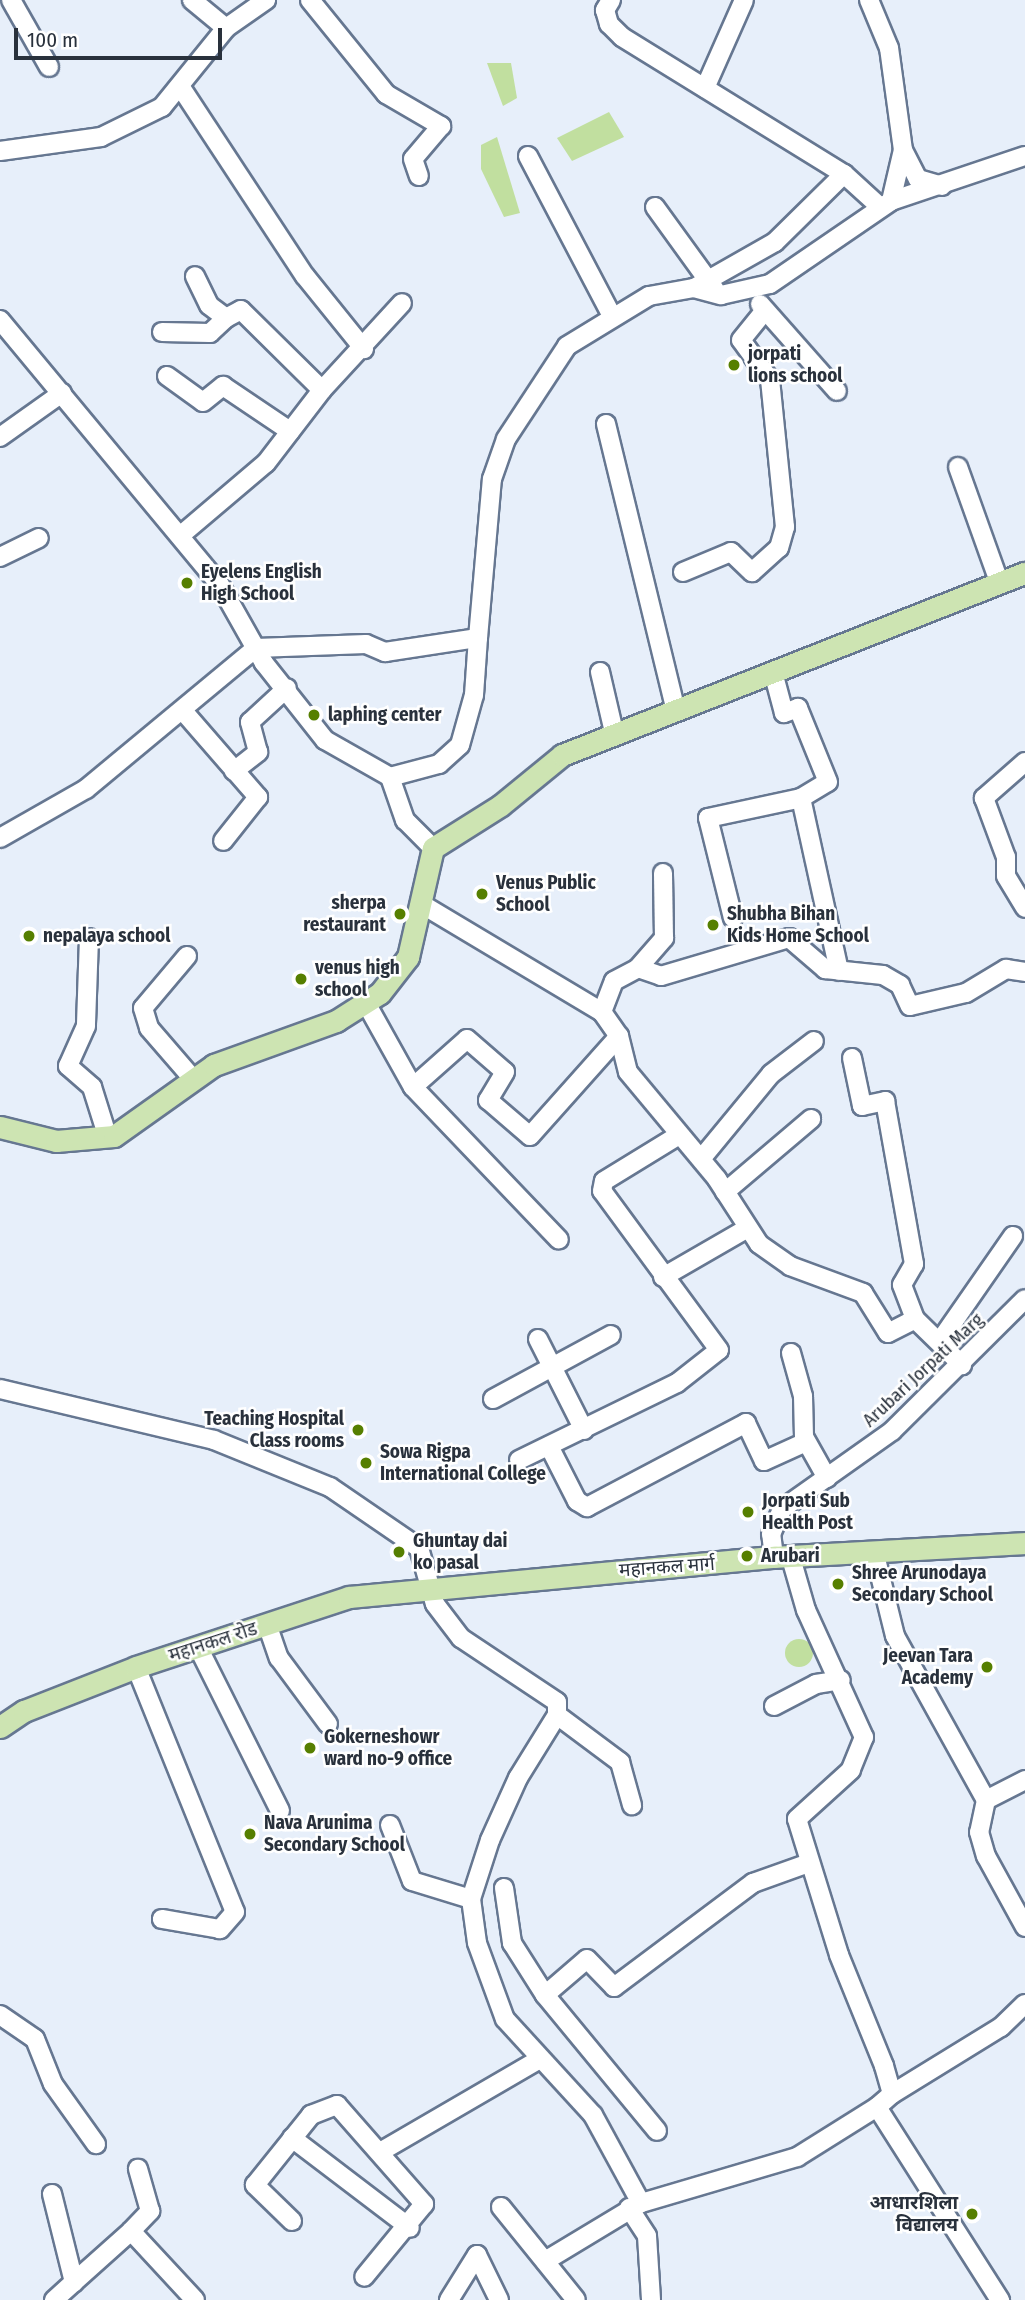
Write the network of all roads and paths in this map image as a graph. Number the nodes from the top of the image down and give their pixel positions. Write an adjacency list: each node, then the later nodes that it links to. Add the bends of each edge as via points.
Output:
1 (12, 0): 9 (street)
2 (192, 0): 8 (street)
3 (266, 0): 8 (street)
4 (310, 0): 17 (street, via 386,94 441,126 413,159)
5 (611, 0): 11 (street, via 605,10 609,24 622,37)
6 (744, 0): 11 (street)
7 (869, 0): 12 (street, via 889,48)
8 (226, 28): 10 (street)
9 (49, 67)
10 (180, 86): 13 (street, via 162,107 101,137); 30 (street, via 305,276)
11 (705, 88): 16 (street)
12 (903, 150): 18 (street, via 918,179); 19 (street)
13 (0, 151)
14 (528, 156): 26 (street)
15 (1025, 156): 18 (street)
16 (844, 174): 19 (street); 22 (street, via 775,242)
17 (419, 176)
18 (942, 187): 19 (street)
19 (885, 203): 23 (street)
20 (655, 206): 22 (street)
21 (195, 276): 27 (street, via 209,305)
22 (714, 286): 23 (street); 26 (street, via 649,296)
23 (753, 291): 25 (street)
24 (402, 303): 30 (street)
25 (764, 313): 33 (street); 42 (street, via 741,340 770,380 785,527 779,548 752,572 731,552)
26 (612, 316): 45 (street, via 562,352 498,459 488,499)
27 (226, 318): 29 (street, via 210,333); 32 (street, via 241,310)
28 (0, 320): 34 (street)
29 (162, 332)
30 (364, 349): 32 (street)
31 (167, 376): 36 (street, via 203,402 223,386)
32 (322, 390): 36 (street)
33 (837, 391)
34 (62, 393): 37 (street); 39 (street)
35 (606, 424): 50 (street)
36 (290, 431): 39 (street, via 247,481)
37 (0, 437)
38 (958, 467): 44 (street)
39 (181, 535): 46 (street, via 220,585)
40 (39, 538): 41 (street)
41 (0, 557)
42 (683, 572)
43 (1025, 573): 44 (main road)
44 (1000, 584): 48 (main road)
45 (478, 638): 46 (street, via 386,652 366,644); 55 (street, via 474,695 460,745 439,764)
46 (256, 648): 49 (street); 51 (street)
47 (600, 672): 52 (street)
48 (774, 676): 50 (main road); 56 (street, via 784,713 798,708 828,782)
49 (287, 688): 54 (street, via 250,722 258,752); 55 (street, via 335,748)
50 (675, 706): 52 (main road)
51 (184, 712): 54 (street); 57 (street, via 86,789)
52 (614, 732): 59 (main road, via 562,755 501,806)
53 (1025, 762): 62 (street, via 984,798 1006,857 1006,876)
54 (234, 771): 58 (street, via 257,804)
55 (390, 776): 59 (street, via 405,820)
56 (802, 798): 63 (street, via 708,818); 67 (street)
57 (0, 838)
58 (223, 841)
59 (433, 848): 61 (main road)
60 (663, 873): 66 (street, via 668,929)
61 (422, 905): 69 (main road, via 401,969); 70 (street)
62 (1025, 908)
63 (733, 919)
64 (89, 938): 79 (street, via 86,1026 68,1066 92,1087)
65 (187, 956): 74 (street, via 143,1008 149,1028)
66 (638, 968): 67 (street, via 661,976 789,938 806,959); 70 (street, via 614,981)
67 (839, 971): 68 (street, via 883,975 900,985 910,1006 966,993 1006,970)
68 (1025, 972)
69 (366, 1003): 74 (main road, via 316,1031 214,1065); 75 (street)
70 (601, 1012): 71 (street)
71 (619, 1036): 75 (street, via 530,1136 492,1106 489,1093 505,1072 467,1039); 78 (street, via 628,1072)
72 (814, 1041): 80 (street, via 771,1074)
73 (852, 1058): 87 (street, via 862,1106 885,1101 914,1264 902,1285)
74 (192, 1079): 79 (main road)
75 (413, 1087): 84 (street)
76 (811, 1119): 81 (street)
77 (0, 1127): 79 (main road, via 56,1141)
78 (678, 1135): 80 (street); 85 (street, via 601,1184)
79 (108, 1138)
80 (701, 1159): 81 (street)
81 (725, 1192): 82 (street)
82 (746, 1229): 85 (street); 87 (street, via 790,1266 863,1293 888,1334)
83 (1013, 1236): 90 (street)
84 (559, 1240)
85 (663, 1277): 96 (street, via 719,1350 677,1382)
86 (1022, 1311): 92 (street, Arubari Jorpati Marg)
87 (915, 1319): 90 (street)
88 (611, 1335): 93 (street)
89 (538, 1339): 93 (street)
90 (940, 1341): 92 (street)
91 (791, 1353): 97 (street)
92 (962, 1365): 100 (street, Arubari Jorpati Marg, via 892,1431)
93 (552, 1367): 95 (street); 96 (street)
94 (0, 1389): 104 (street, via 214,1440 285,1465 330,1487 419,1548)
95 (493, 1399)
96 (584, 1430): 98 (street)
97 (806, 1443): 98 (street, via 764,1461 746,1423 587,1507 577,1502); 100 (street)
98 (549, 1446): 99 (street)
99 (519, 1460)
100 (827, 1478): 103 (street, Arubari Jorpati Marg, via 776,1515)
101 (1025, 1543): 102 (main road, महानकल मार्ग)
102 (875, 1555): 103 (main road, महानकल मार्ग); 114 (street, via 895,1636)
103 (782, 1557): 104 (main road, महानकल मार्ग); 108 (street)
104 (435, 1585): 105 (main road, महानकल रोड, via 349,1597); 110 (street, via 445,1622 497,1665 557,1702)
105 (267, 1625): 106 (main road, महानकल रोड); 111 (street, via 279,1658)
106 (198, 1647): 107 (main road, महानकल रोड); 116 (street)
107 (136, 1667): 112 (main road, महानकल रोड, via 24,1711); 121 (street, via 234,1912 220,1929)
108 (841, 1680): 109 (street, via 816,1684); 118 (street, via 864,1737 850,1770 797,1819)
109 (774, 1706)
110 (558, 1715): 115 (street, via 620,1762); 120 (street, via 518,1778)
111 (328, 1724)
112 (0, 1727)
113 (1025, 1780): 114 (street)
114 (986, 1800): 122 (street, via 979,1832 986,1856)
115 (632, 1805)
116 (280, 1811)
117 (390, 1825): 120 (street, via 416,1885)
118 (809, 1863): 123 (street, via 753,1882 614,1987 587,1959); 127 (street)
119 (504, 1888): 123 (street, via 512,1943)
120 (471, 1899): 126 (street, via 493,1996)
121 (162, 1919)
122 (1025, 1927)
123 (545, 1995): 129 (street)
124 (1025, 2004): 127 (street, via 1001,2027)
125 (0, 2015): 131 (street, via 35,2039 53,2084)
126 (540, 2059): 132 (street); 135 (street, via 593,2115)
127 (892, 2094): 128 (street)
128 (877, 2107): 135 (street, via 797,2157); 149 (street)
129 (657, 2131)
130 (292, 2138): 132 (street, via 311,2115 337,2105); 137 (street, via 255,2185); 138 (street)
131 (96, 2144)
132 (380, 2152): 138 (street, via 424,2204)
133 (138, 2169): 139 (street, via 150,2211)
134 (52, 2194): 142 (street)
135 (635, 2206): 140 (street); 148 (street, via 647,2236)
136 (501, 2207): 140 (street)
137 (292, 2221)
138 (410, 2228): 141 (street)
139 (131, 2231): 142 (street); 144 (street)
140 (545, 2260): 147 (street)
141 (364, 2277)
142 (74, 2281): 143 (street)
143 (54, 2300)
144 (195, 2300)
145 (449, 2300): 146 (street, via 477,2255)
146 (499, 2300)
147 (576, 2300)
148 (652, 2300)
149 (1000, 2300)

